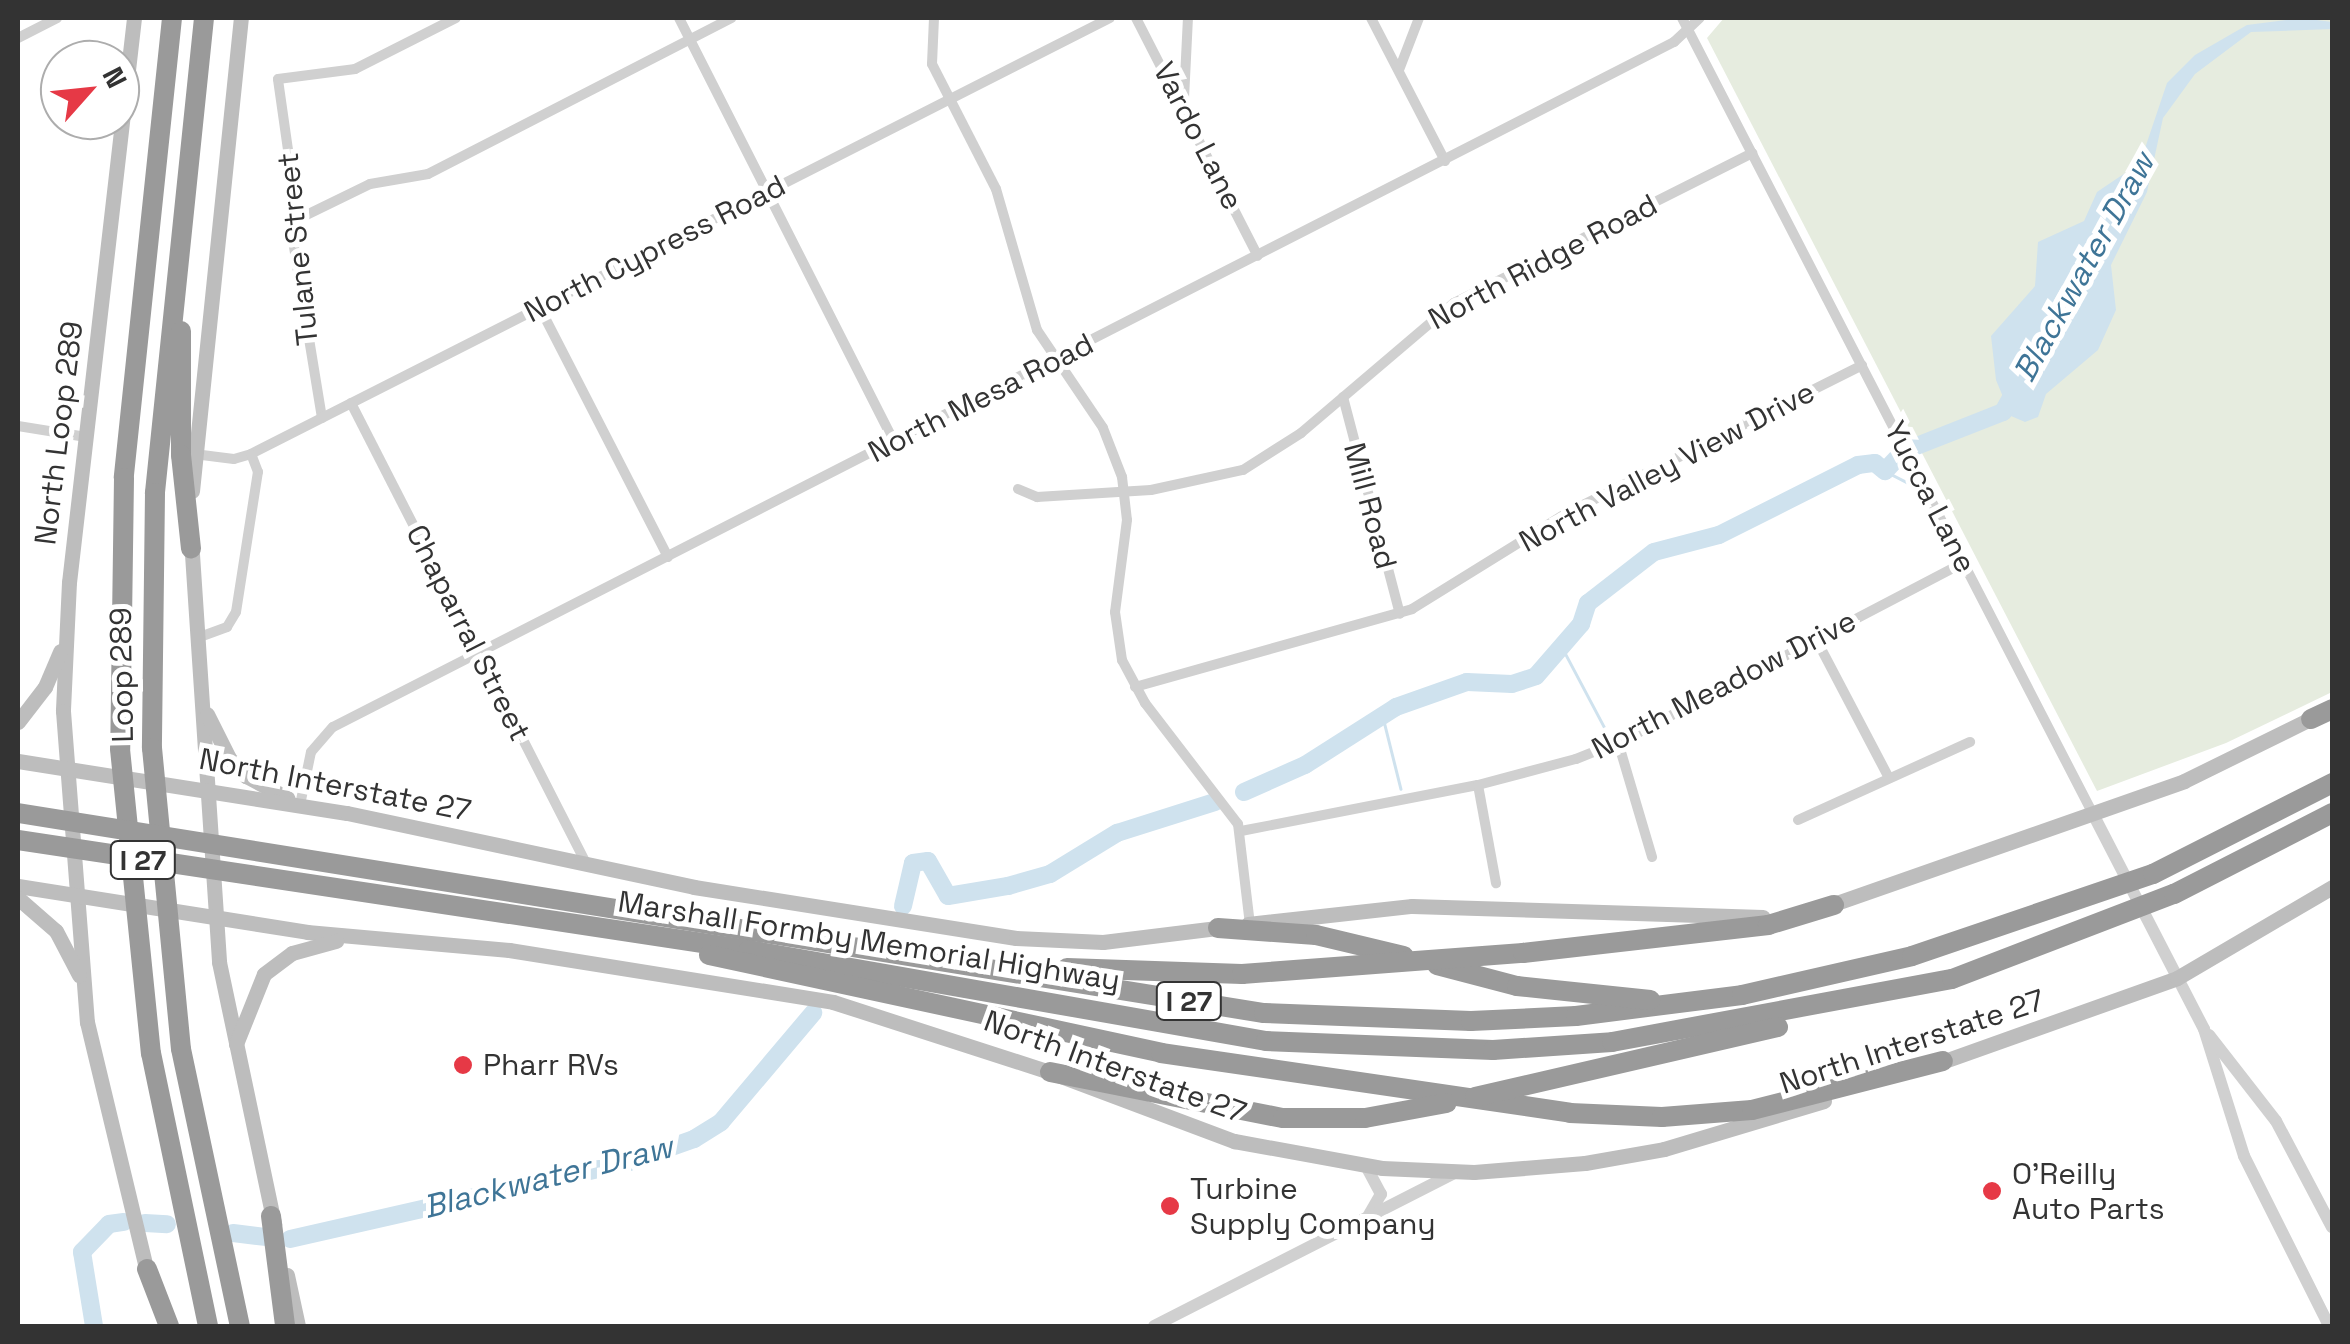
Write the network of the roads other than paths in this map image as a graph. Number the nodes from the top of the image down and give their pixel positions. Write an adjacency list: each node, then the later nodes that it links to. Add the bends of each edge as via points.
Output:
1 (57, 18): 17 (street)
2 (134, 18): 35 (main road, North Loop 289)
3 (172, 18): 99 (highway, Loop 289, via 125,460 120,750 134,932 167,1152)
4 (204, 18): 24 (highway, Loop 289)
5 (242, 18): 37 (main road)
6 (456, 18): 26 (street, Tulane Street, via 355,69 278,79 294,192)
7 (679, 18): 18 (street)
8 (731, 18): 18 (street)
9 (934, 18): 20 (street, via 932,64)
10 (1110, 18): 20 (street, North Cypress Road)
11 (1136, 18): 21 (street, Vardo Lane)
12 (1188, 18): 21 (street, via 1181,74)
13 (1371, 18): 19 (street)
14 (1420, 18): 19 (street)
15 (1700, 18): 16 (street, North Mesa Road)
16 (1684, 22): 22 (street, Yucca Lane); 23 (street, North Mesa Road, via 1674,42)
17 (18, 38)
18 (690, 39): 25 (street); 26 (street, via 428,174 370,184)
19 (1398, 70): 23 (street)
20 (948, 100): 25 (street, North Cypress Road); 29 (street, via 996,190 1037,330)
21 (1185, 110): 27 (street, Vardo Lane)
22 (1752, 153): 30 (street, Yucca Lane); 31 (street, North Ridge Road, via 1454,303)
23 (1445, 160): 27 (street, North Mesa Road)
24 (187, 185): 41 (highway, via 180,438); 100 (highway, Loop 289, via 155,493 152,748 167,946 202,1162)
25 (766, 192): 28 (street, North Cypress Road); 36 (street)
26 (290, 223): 33 (street, Tulane Street)
27 (1258, 256): 29 (street, North Mesa Road)
28 (540, 308): 32 (street, North Cypress Road); 42 (street)
29 (1054, 360): 36 (street, North Mesa Road); 40 (street, via 1104,428)
30 (1862, 364): 43 (street, Yucca Lane); 44 (street, North Valley View Drive, via 1580,507)
31 (1343, 398): 40 (street, North Ridge Road, via 1243,470 1180,487); 44 (street, Mill Road)
32 (351, 403): 33 (street, North Cypress Road); 48 (street, Chaparral Street)
33 (322, 418): 38 (street, North Cypress Road)
34 (18, 426): 35 (street)
35 (86, 437): 47 (main road, North Loop 289)
36 (894, 442): 42 (street, North Mesa Road)
37 (194, 454): 38 (street, North Cypress Road, via 234,460); 41 (main road)
38 (251, 454): 45 (street, via 258,472 236,612 226,627)
39 (1018, 490): 40 (street, North Ridge Road, via 1037,497)
40 (1125, 490): 50 (street, via 1116,634)
41 (191, 548): 45 (main road)
42 (668, 557): 48 (street, North Mesa Road)
43 (1964, 563): 46 (street, North Meadow Drive); 65 (street, Yucca Lane)
44 (1400, 614): 50 (street, North Valley View Drive)
45 (197, 638): 49 (main road)
46 (1816, 640): 54 (street, North Meadow Drive); 58 (street)
47 (64, 643): 53 (main road, via 45,687); 57 (main road, North Loop 289)
48 (478, 654): 62 (street, North Mesa Road, via 326,732 311,752); 70 (street, Chaparral Street)
49 (200, 683): 61 (main road); 62 (main road, via 228,758 246,776)
50 (1136, 687): 67 (street)
51 (2332, 708): 52 (highway)
52 (2312, 719): 65 (main road, North Interstate 27, via 2184,782)
53 (18, 722)
54 (1618, 742): 60 (street, North Meadow Drive); 69 (street)
55 (1970, 742): 58 (street)
56 (18, 761): 57 (main road, North Interstate 27)
57 (67, 766): 61 (main road, North Interstate 27); 74 (main road, North Loop 289)
58 (1889, 778): 66 (street)
59 (2332, 782): 86 (highway, Marshall Formby Memorial Highway / I 27, via 2153,874 1997,930 1808,984)
60 (1478, 786): 67 (street, North Meadow Drive); 71 (street)
61 (207, 788): 62 (main road, North Interstate 27); 77 (main road)
62 (300, 805): 70 (main road, North Interstate 27)
63 (18, 813): 82 (highway, Marshall Formby Memorial Highway / I 27)
64 (2332, 813): 84 (highway, Marshall Formby Memorial Highway / I 27, via 2174,894)
65 (2093, 814): 76 (main road, North Interstate 27); 83 (street, Yucca Lane)
66 (1798, 820)
67 (1241, 831): 79 (street)
68 (18, 841): 78 (highway, Marshall Formby Memorial Highway / I 27)
69 (1652, 857)
70 (586, 863): 80 (main road, North Interstate 27, via 753,898 1041,941 1103,942)
71 (1496, 883)
72 (18, 886): 74 (main road, North Interstate 27)
73 (2332, 887): 83 (main road, North Interstate 27)
74 (76, 894): 77 (main road, North Interstate 27); 85 (main road, North Loop 289)
75 (18, 898): 85 (main road, via 56,931)
76 (1834, 905): 79 (main road, North Interstate 27, via 1712,919 1412,906); 82 (highway, via 1768,925 1317,969 1143,974)
77 (217, 918): 81 (main road, North Interstate 27); 88 (main road)
78 (561, 920): 84 (highway, Marshall Formby Memorial Highway / I 27, via 1266,1041 1340,1048 1493,1050 1612,1042); 89 (highway, via 1102,1041 1570,1113 1662,1117 1752,1110)
79 (1250, 924): 80 (main road, North Interstate 27)
80 (1218, 928): 86 (highway, via 1316,935 1517,986)
81 (363, 937): 88 (main road, via 311,945 277,964 255,987); 90 (main road, North Interstate 27, via 509,950 833,1002)
82 (889, 953): 86 (highway, Marshall Formby Memorial Highway / I 27, via 1326,1018 1528,1019)
83 (2178, 978): 87 (street, Yucca Lane); 89 (main road, North Interstate 27)
84 (1952, 980): 90 (highway, via 1714,1045 1365,1118 1256,1116)
85 (83, 984): 96 (main road, North Loop 289, via 96,1070)
86 (1676, 1003)
87 (2204, 1029): 95 (street, via 2276,1121); 104 (street, via 2244,1156)
88 (235, 1048): 93 (main road)
89 (1943, 1061): 92 (main road, North Interstate 27, via 1664,1149 1530,1170)
90 (1050, 1072): 91 (main road, North Interstate 27, via 1234,1141)
91 (1366, 1166): 92 (main road, North Interstate 27); 94 (street, via 1381,1194)
92 (1456, 1172): 94 (street)
93 (271, 1216): 101 (highway); 102 (main road)
94 (1367, 1218): 103 (street)
95 (2332, 1227)
96 (146, 1269): 97 (main road, North Loop 289); 98 (highway)
97 (161, 1326)
98 (169, 1326)
99 (208, 1326)
100 (240, 1326)
101 (285, 1326)
102 (298, 1326)
103 (1154, 1326)
104 (2331, 1326)

